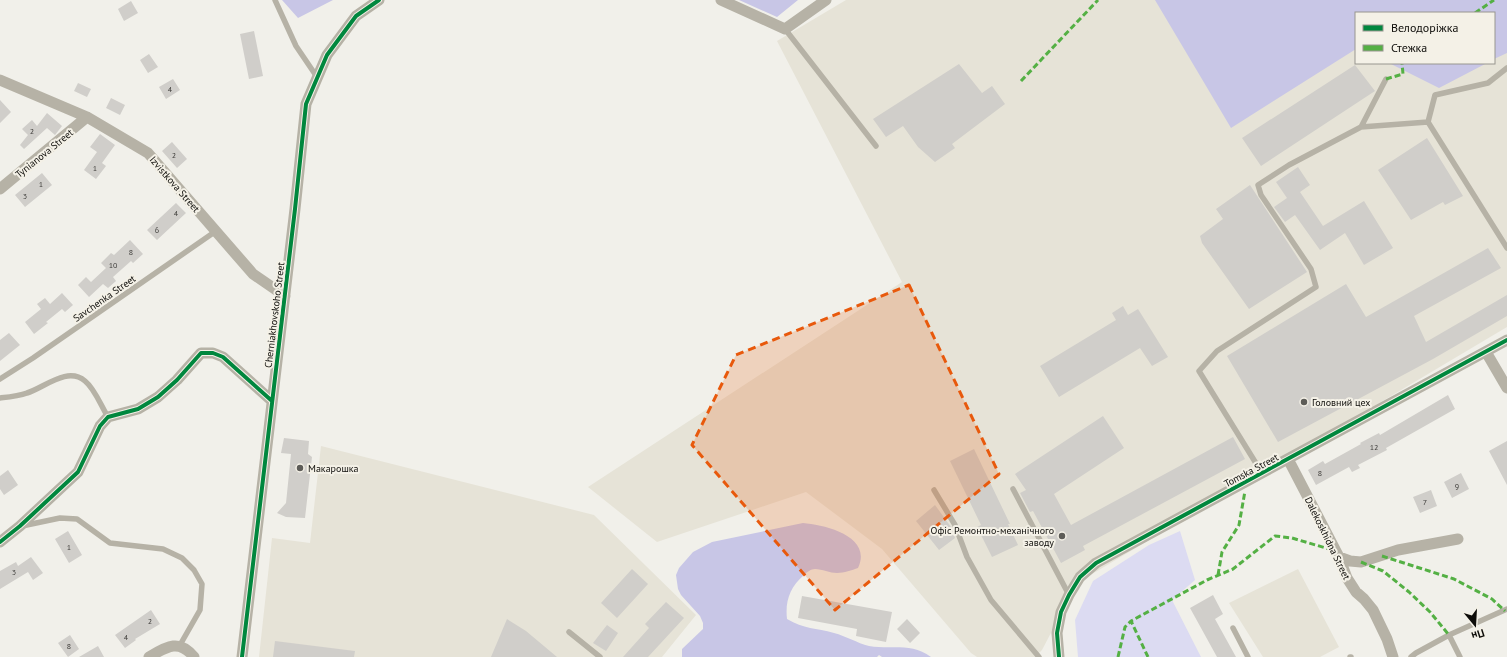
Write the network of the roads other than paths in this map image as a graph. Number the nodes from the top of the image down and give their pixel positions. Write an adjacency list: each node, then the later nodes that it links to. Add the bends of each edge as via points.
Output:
1 (275, 0): 7 (lane, via 296,46)
2 (379, 0): 7 (street, Cherniakhovskoho Street, via 356,16 327,55)
3 (721, 0): 5 (street)
4 (826, 0): 5 (street)
5 (785, 29): 13 (lane)
6 (1507, 68): 11 (lane, via 1488,83 1435,95)
7 (317, 78): 17 (street, Cherniakhovskoho Street, via 306,104)
8 (1386, 79): 12 (lane)
9 (0, 80): 10 (street, Izvistkova Street)
10 (87, 117): 14 (street, Tynianova Street); 15 (street, Izvistkova Street, via 148,153)
11 (1428, 122): 12 (lane); 16 (lane)
12 (1361, 127): 26 (lane, via 1289,165 1258,185 1261,195 1311,269 1316,287 1217,351 1199,371)
13 (876, 146)
14 (0, 189)
15 (216, 231): 17 (street, Izvistkova Street, via 254,274); 20 (lane, Savchenka Street)
16 (1507, 248)
17 (285, 296): 23 (street, Cherniakhovskoho Street)
18 (1507, 340): 19 (street, Tomska Street)
19 (1486, 352): 21 (street); 25 (street, Tomska Street)
20 (0, 379)
21 (1507, 388)
22 (0, 398): 24 (lane, via 27,393 61,378 73,376 84,380)
23 (272, 401): 24 (street, via 223,357 213,353 201,353 158,397 138,409); 41 (street, Cherniakhovskoho Street)
24 (108, 417): 29 (street, via 100,426 78,472)
25 (1288, 460): 26 (street, Tomska Street); 32 (street, Dalekoskhidna Street)
26 (1262, 474): 33 (street, Tomska Street, via 1096,563 1080,577)
27 (1013, 489): 33 (lane)
28 (934, 490): 43 (lane, via 955,525 967,557 991,600)
29 (20, 526): 31 (street); 38 (lane, via 60,518 77,519 110,543 163,549 182,558 194,570 202,584 200,610)
30 (1458, 539): 32 (street, via 1398,550 1361,562)
31 (0, 542)
32 (1340, 557): 46 (street, Dalekoskhidna Street, via 1347,578 1373,610)
33 (1069, 595): 44 (street, Tomska Street, via 1061,612 1057,633)
34 (1507, 610): 37 (lane)
35 (1234, 628): 45 (lane)
36 (569, 632): 42 (lane)
37 (1449, 635): 47 (lane); 48 (lane)
38 (180, 645): 39 (street, via 166,647); 40 (street)
39 (149, 657)
40 (194, 657)
41 (242, 657)
42 (600, 657)
43 (1039, 657)
44 (1059, 657)
45 (1248, 657)
46 (1393, 657)
47 (1411, 657)
48 (1460, 657)

